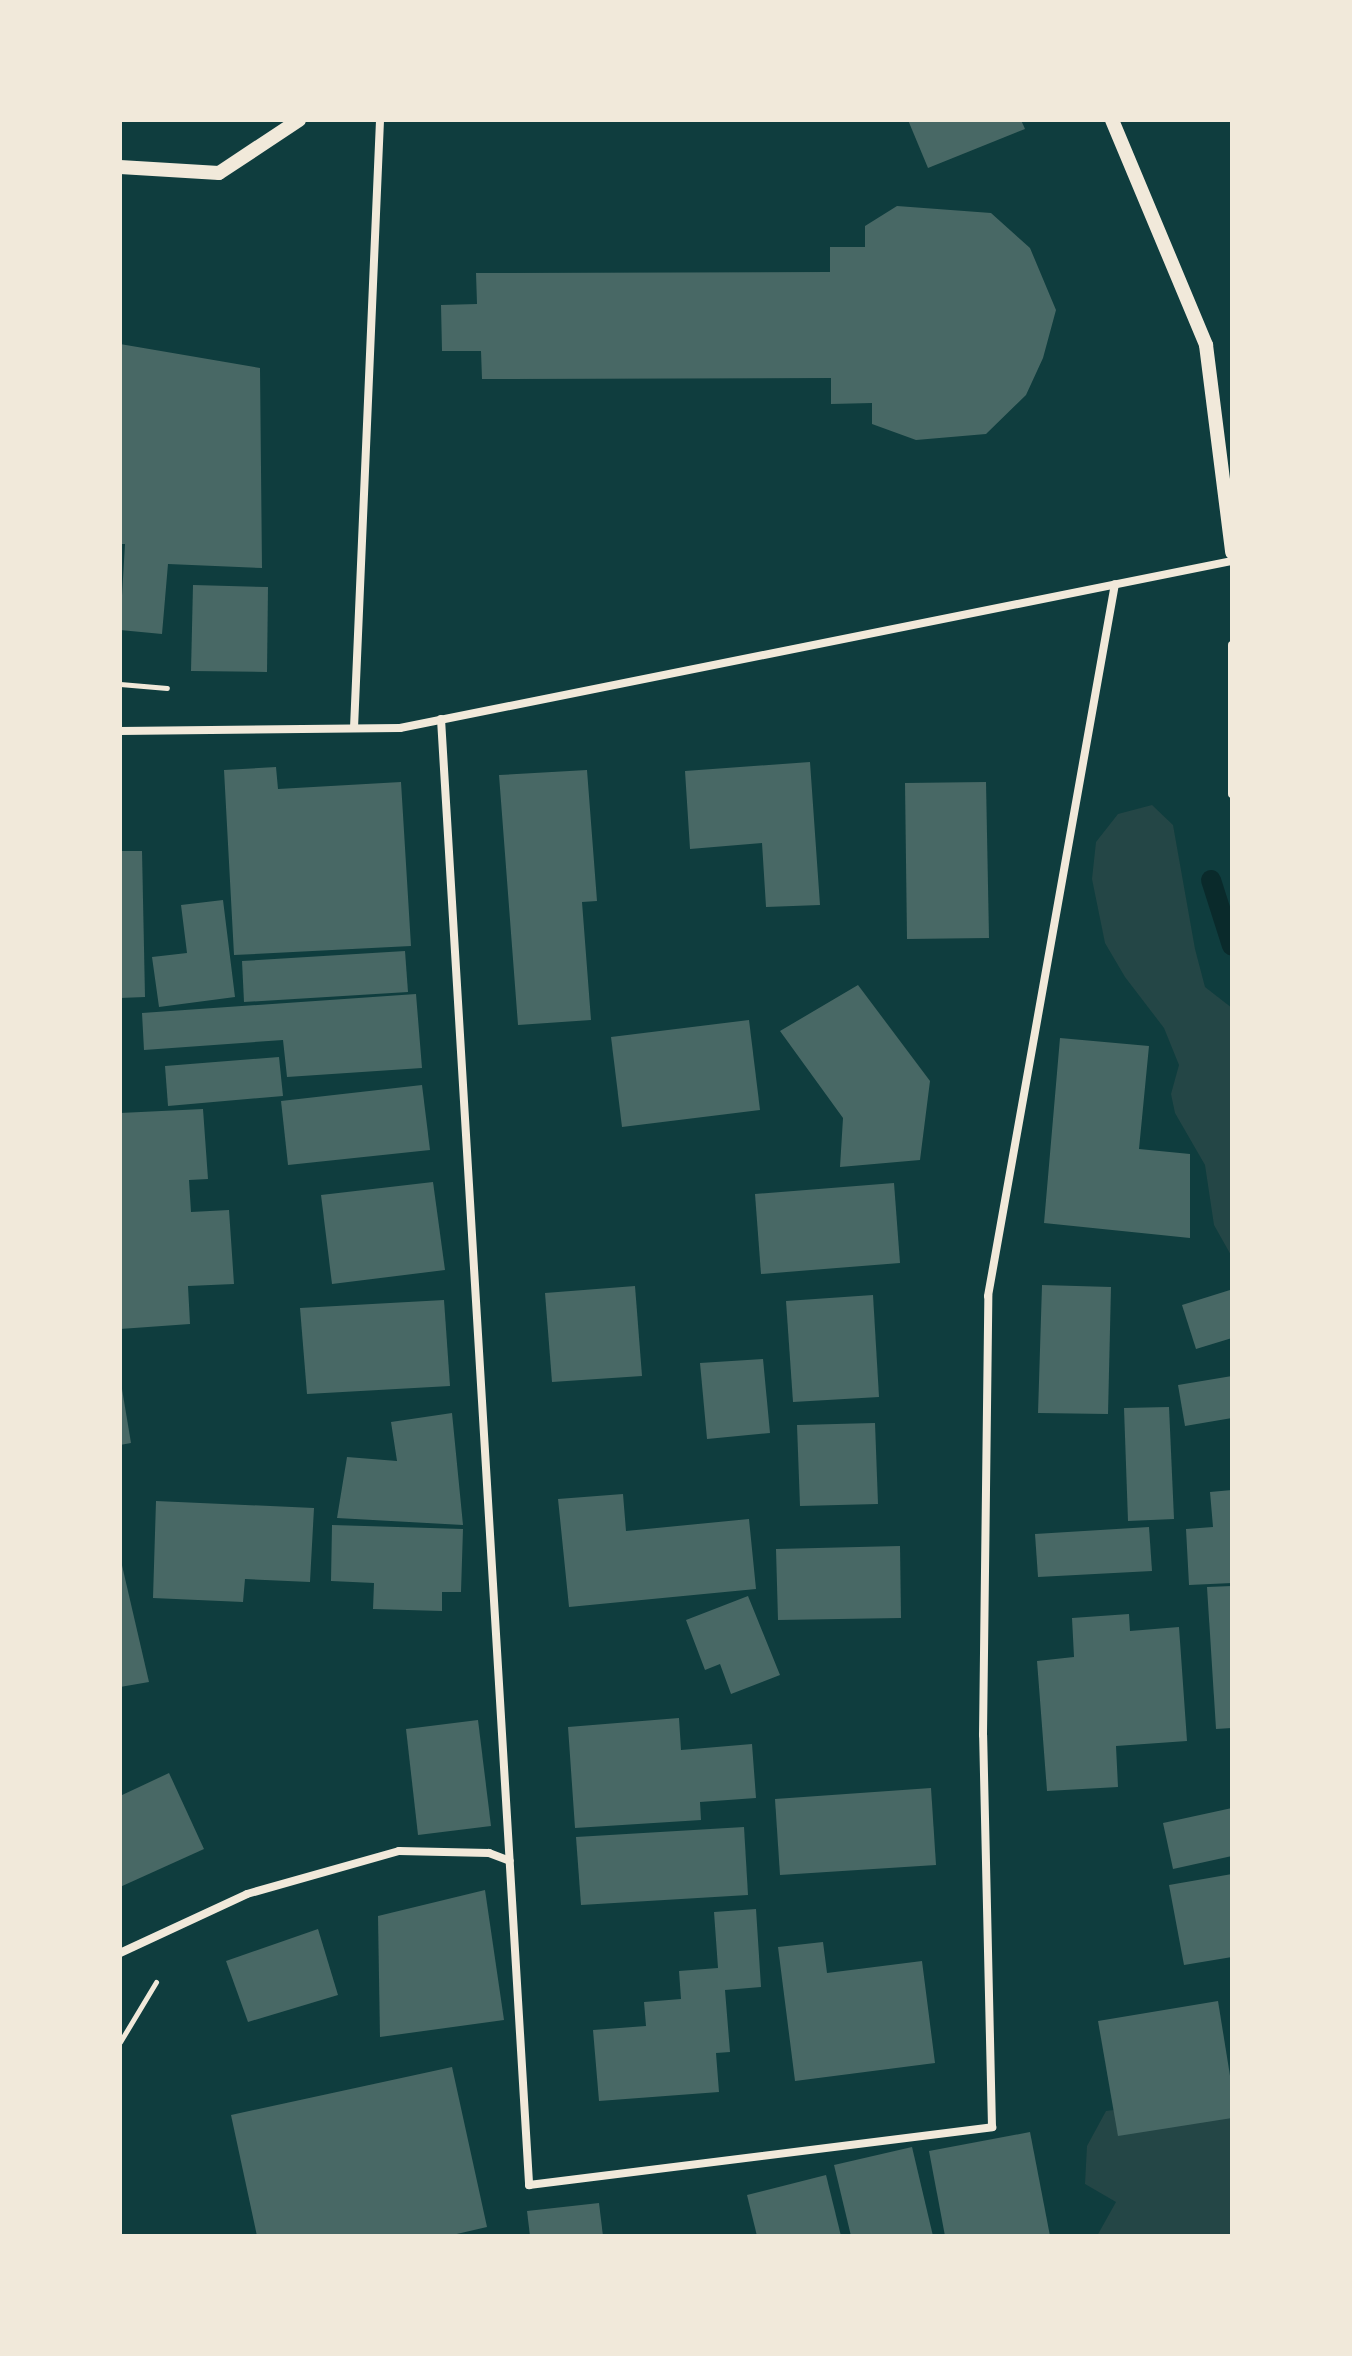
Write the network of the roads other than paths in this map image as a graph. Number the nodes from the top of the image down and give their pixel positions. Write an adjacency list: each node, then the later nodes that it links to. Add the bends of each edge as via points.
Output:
1 (299, 120): 4 (street, via 219,173)
2 (380, 120): 10 (street)
3 (1112, 120): 5 (street, via 1206,345)
4 (120, 167)
5 (1232, 552)
6 (1232, 561): 7 (street)
7 (1115, 584): 9 (street); 13 (street, via 988,1296 983,1735 992,2127 529,2185)
8 (1232, 645): 12 (street)
9 (441, 719): 10 (street, via 400,728); 13 (street)
10 (354, 728): 11 (street)
11 (120, 731)
12 (1232, 794)
13 (510, 1861): 14 (street, via 489,1853 399,1851 247,1894)
14 (120, 1953)

